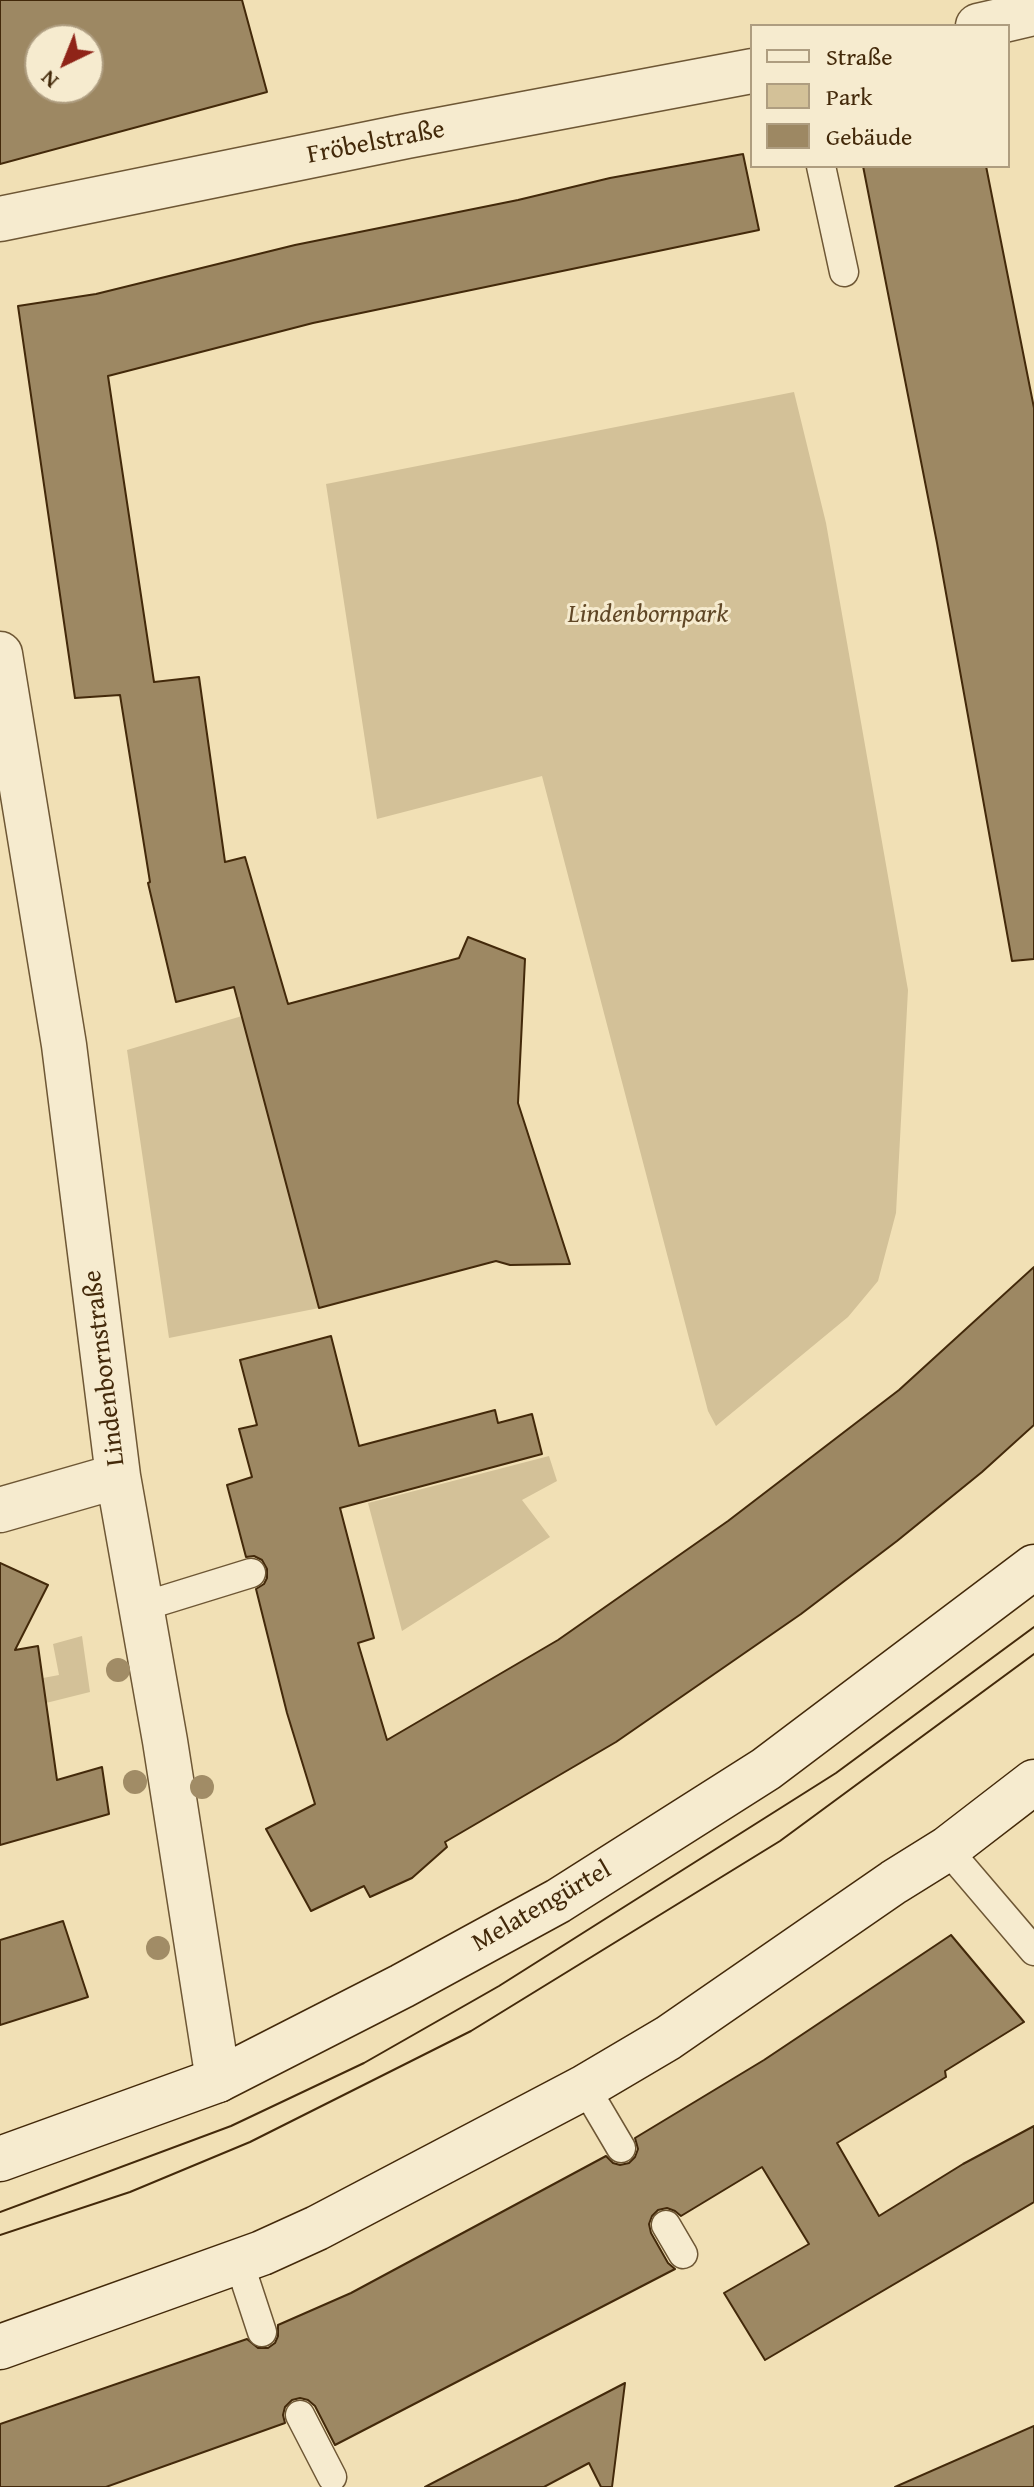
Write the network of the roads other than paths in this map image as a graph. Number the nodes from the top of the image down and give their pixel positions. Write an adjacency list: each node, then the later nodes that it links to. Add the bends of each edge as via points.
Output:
1 (1034, 13): 2 (main road)
2 (987, 24)
3 (750, 71): 5 (main road, Fröbelstraße)
4 (821, 168): 6 (lane)
5 (0, 219)
6 (844, 272)
7 (1, 671): 8 (main road, Lindenbornstraße, via 64,1045)
8 (118, 1476): 9 (main road); 12 (main road, Lindenbornstraße)
9 (0, 1510)
10 (1034, 1567): 16 (main road, Melatengürtel, via 766,1769 558,1901)
11 (251, 1573): 12 (lane)
12 (141, 1607): 16 (main road, Lindenbornstraße)
13 (1034, 1782): 14 (main road)
14 (947, 1849): 15 (lane); 17 (main road, via 668,2038)
15 (1034, 1951)
16 (218, 2080): 19 (main road, Melatengürtel)
17 (585, 2087): 18 (lane); 22 (main road, via 317,2228)
18 (621, 2148)
19 (0, 2159)
20 (666, 2225): 21 (lane)
21 (683, 2254)
22 (239, 2262): 23 (lane); 24 (main road)
23 (262, 2332)
24 (0, 2347)
25 (300, 2415): 26 (lane)
26 (332, 2477)

